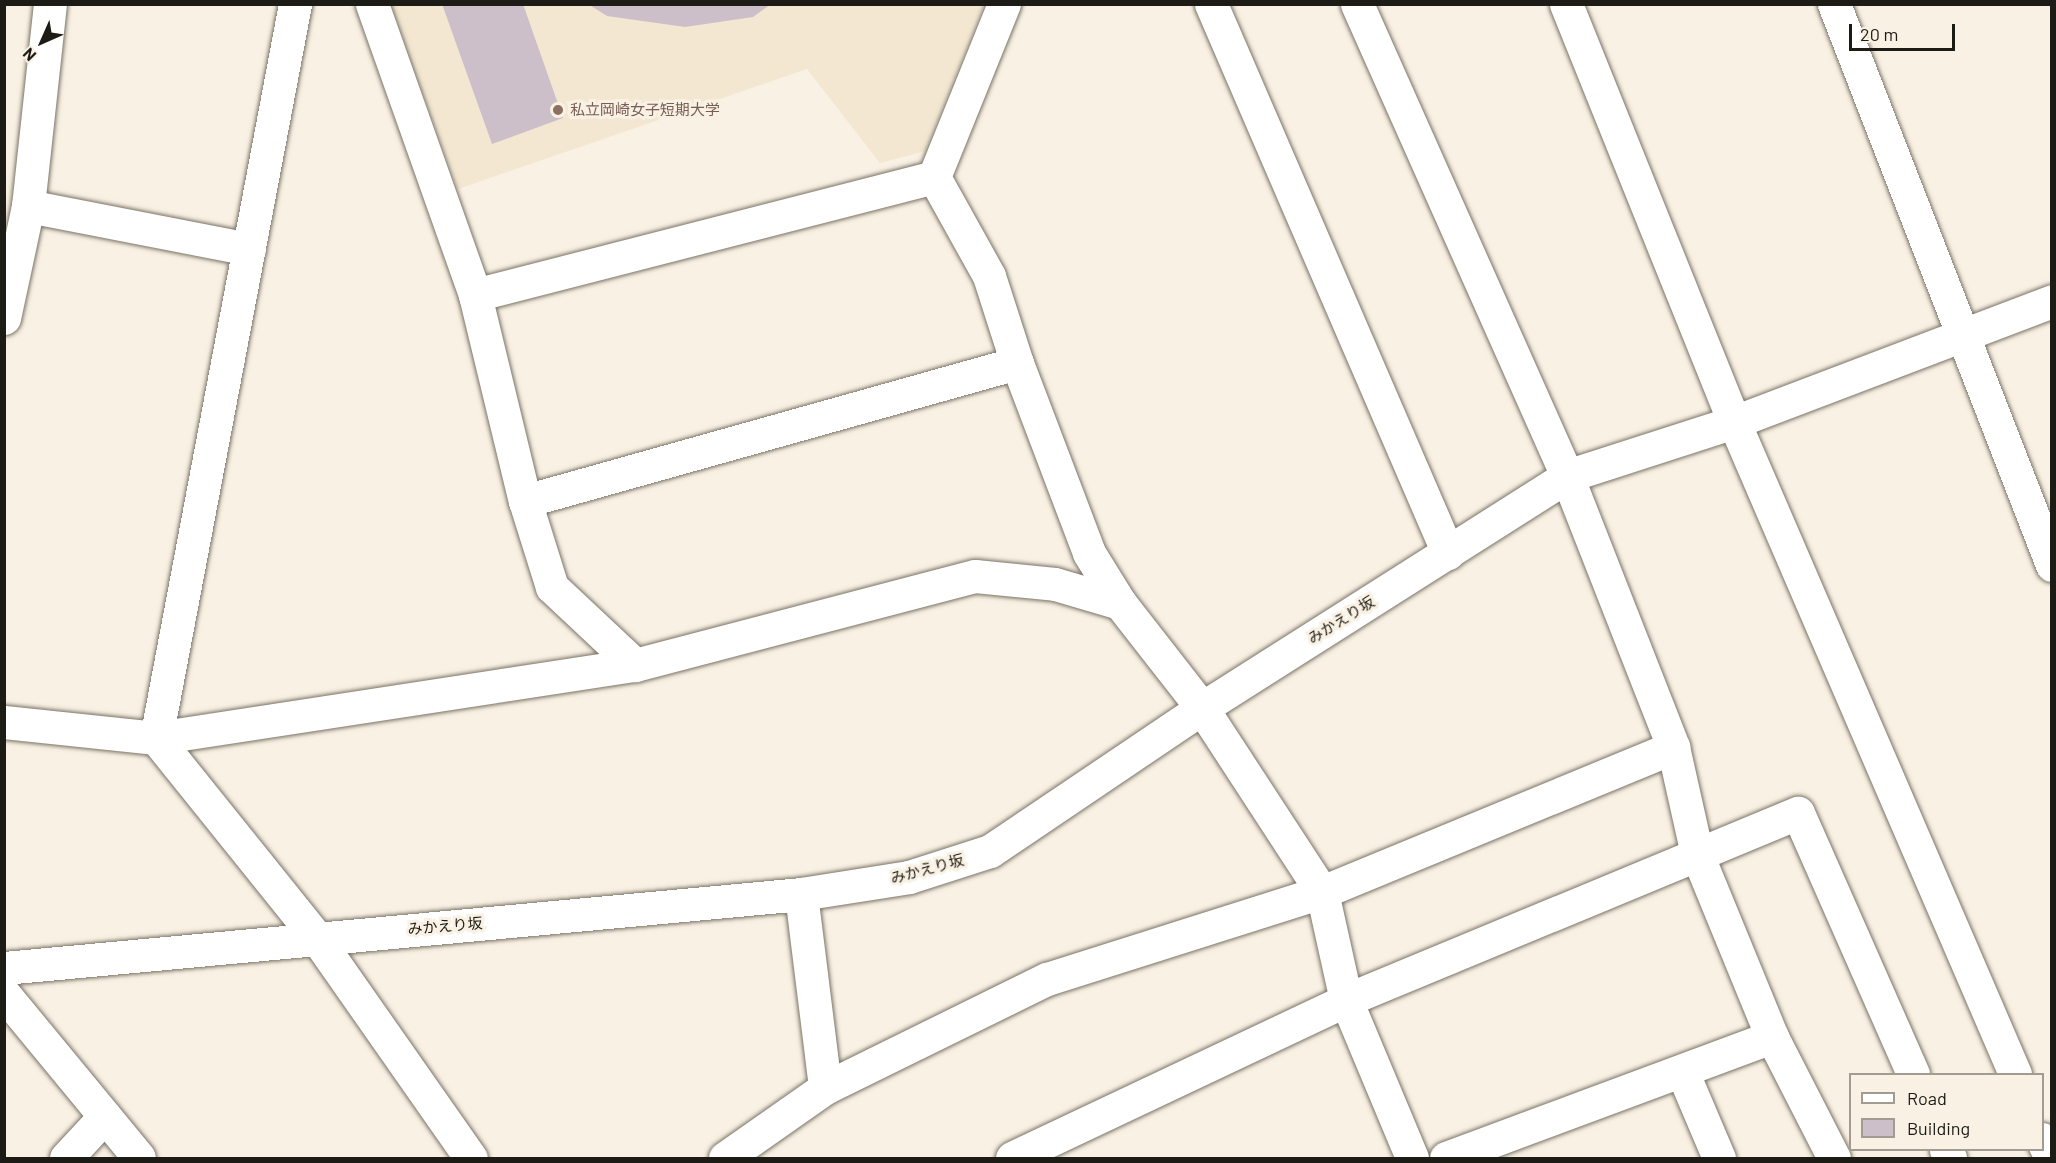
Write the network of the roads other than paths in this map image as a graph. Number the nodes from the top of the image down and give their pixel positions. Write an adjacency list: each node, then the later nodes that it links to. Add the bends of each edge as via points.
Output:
1 (50, 4): 10 (street)
2 (295, 4): 11 (street)
3 (372, 4): 12 (street)
4 (1004, 4): 9 (street)
5 (1210, 4): 20 (street)
6 (1357, 4): 18 (street)
7 (1566, 4): 17 (street)
8 (1834, 4): 15 (street)
9 (934, 177): 12 (street); 16 (street, via 989,276)
10 (28, 206): 11 (street); 14 (street)
11 (249, 249): 26 (street)
12 (475, 296): 19 (street)
13 (2052, 301): 15 (street, みかえり坂)
14 (6, 303)
15 (1959, 333): 17 (street, みかえり坂); 21 (street)
16 (1017, 363): 19 (street); 22 (street, via 1089,553)
17 (1734, 422): 18 (street, みかえり坂); 38 (street)
18 (1567, 476): 20 (street, みかえり坂); 27 (street)
19 (525, 501): 23 (street, via 552,587)
20 (1448, 553): 24 (street, みかえり坂)
21 (2052, 565)
22 (1120, 603): 23 (street, via 1054,584 975,576); 24 (street)
23 (635, 665): 26 (street)
24 (1202, 708): 29 (street); 30 (street, みかえり坂, via 990,851 909,877)
25 (4, 722): 26 (street)
26 (156, 738): 31 (street)
27 (1673, 747): 28 (street); 29 (street)
28 (1697, 854): 34 (street); 35 (street); 37 (street, via 1798,813)
29 (1322, 892): 34 (street); 39 (street, via 1047,979)
30 (801, 894): 31 (street, みかえり坂); 39 (street)
31 (316, 937): 32 (street, みかえり坂); 45 (street)
32 (4, 968)
33 (4, 994): 40 (street)
34 (1346, 1000): 47 (street); 48 (street)
35 (1772, 1037): 36 (street); 51 (street)
36 (1682, 1071): 42 (street); 50 (street)
37 (1913, 1073)
38 (2015, 1073)
39 (825, 1088): 46 (street)
40 (105, 1116): 43 (street); 44 (street)
41 (2044, 1141): 52 (street)
42 (1493, 1151): 49 (street)
43 (66, 1158)
44 (139, 1158)
45 (471, 1158)
46 (725, 1158)
47 (1012, 1158)
48 (1412, 1158)
49 (1446, 1158)
50 (1719, 1158)
51 (1834, 1158)
52 (2051, 1158)

